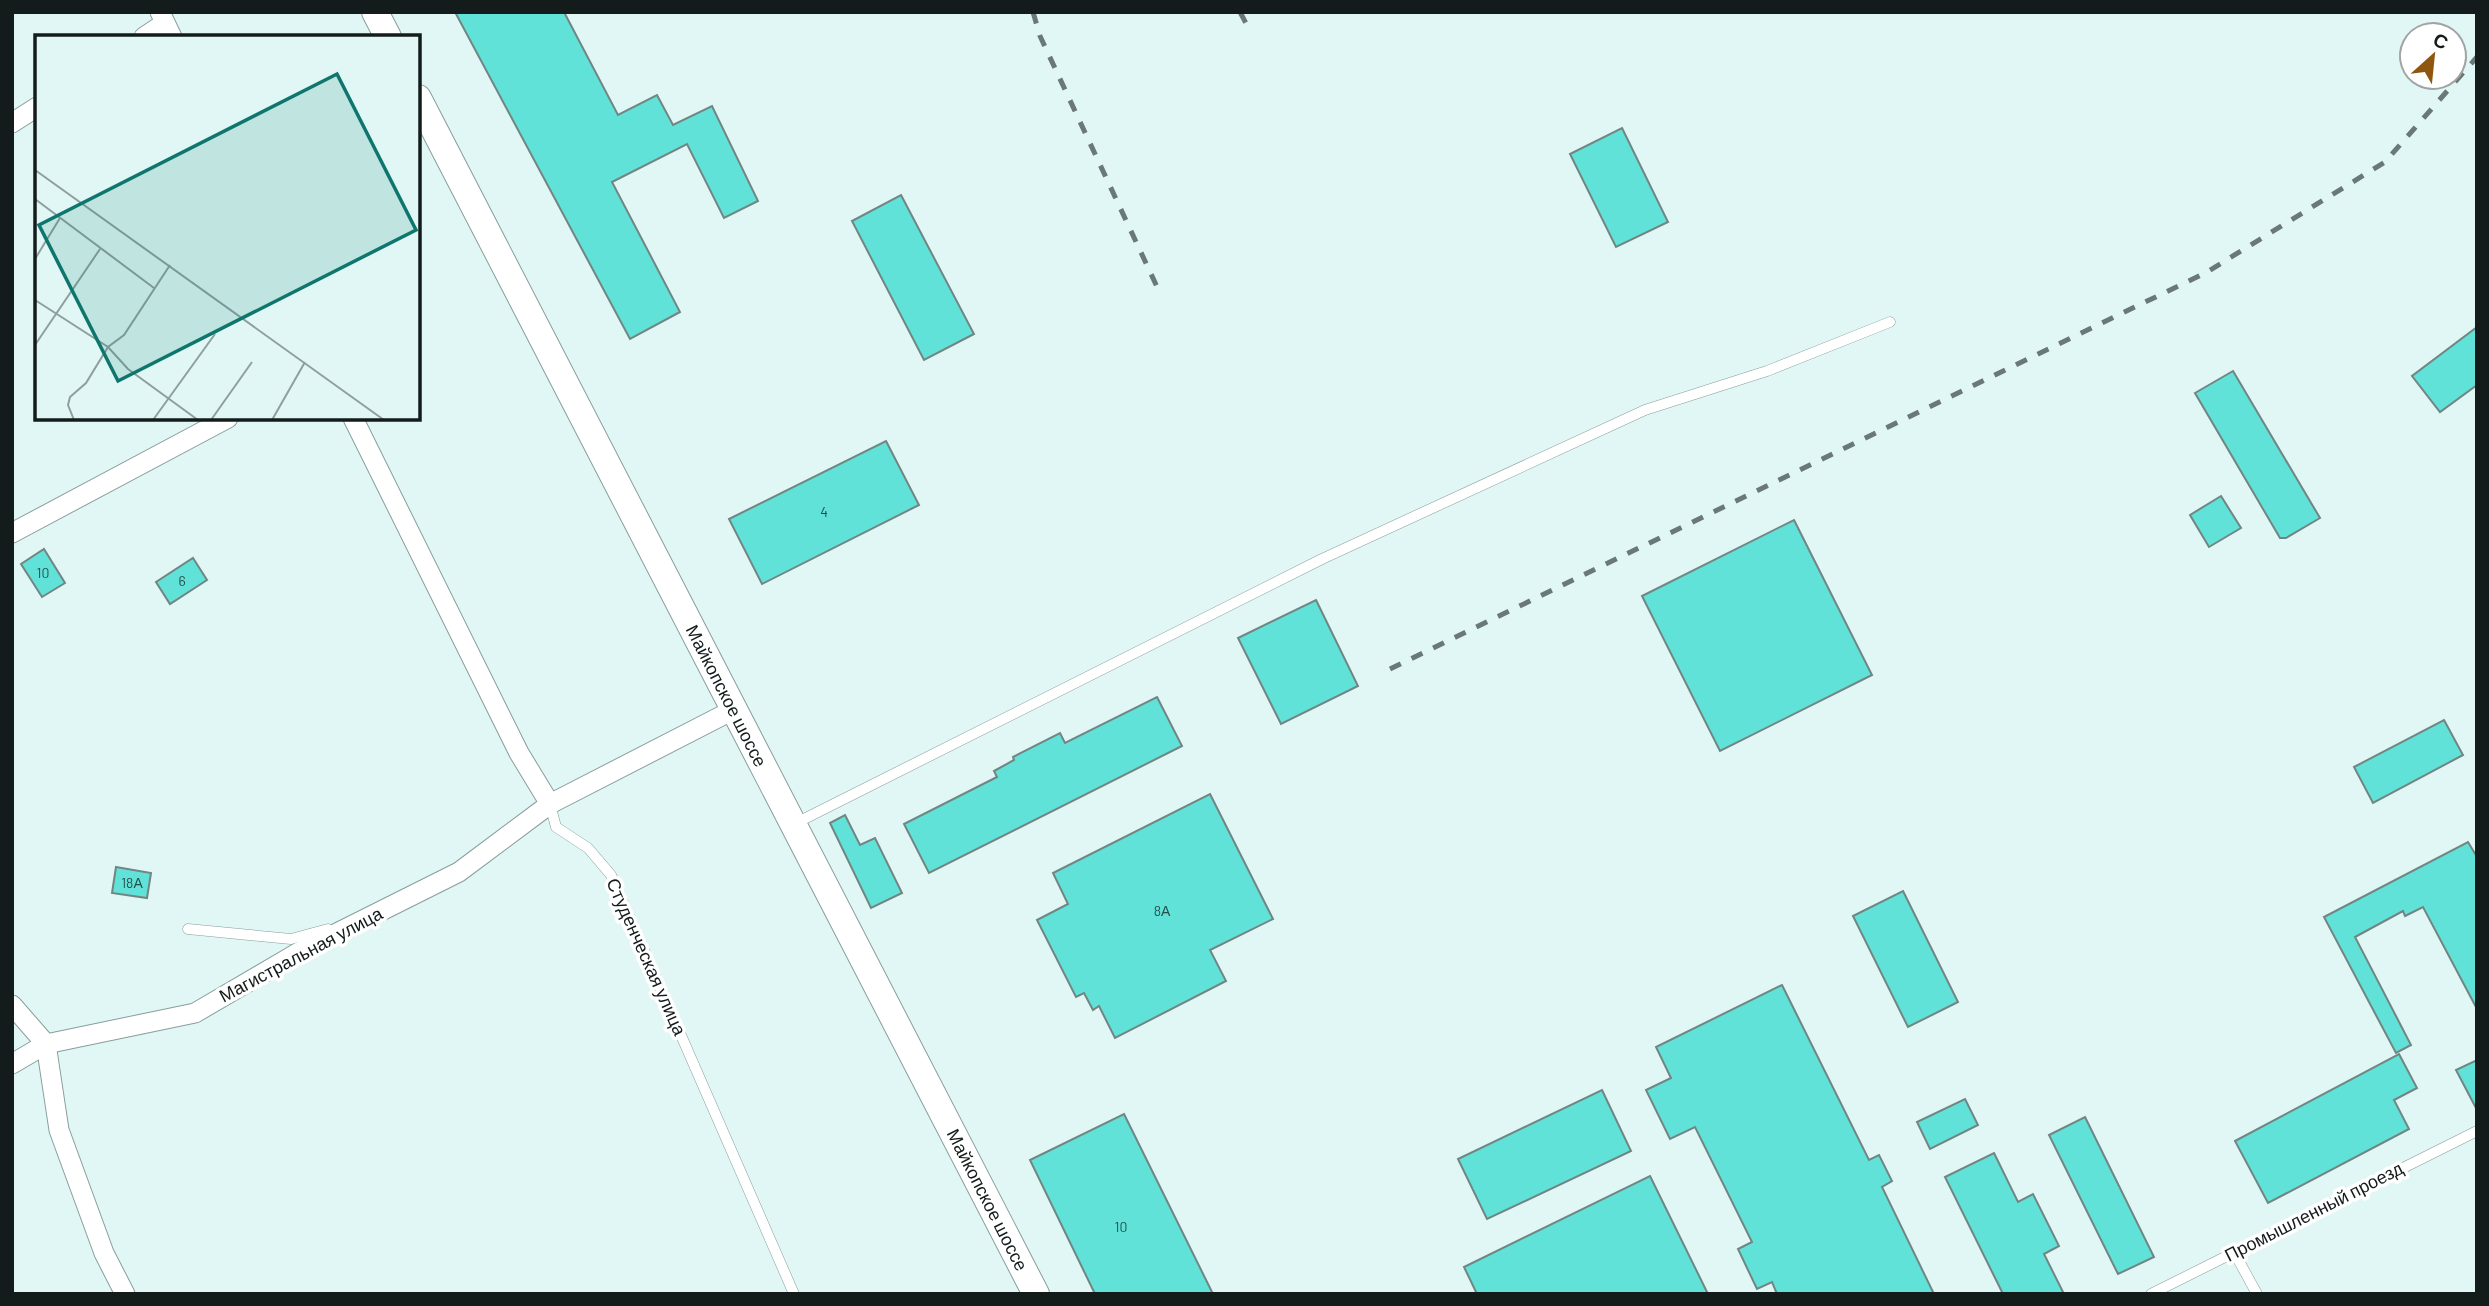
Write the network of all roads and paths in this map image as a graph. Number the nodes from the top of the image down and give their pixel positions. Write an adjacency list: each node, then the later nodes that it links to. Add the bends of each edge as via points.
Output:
1 (375, 12): 4 (street)
2 (166, 24): 3 (street)
3 (147, 35)
4 (386, 35)
5 (420, 102): 12 (street, Майкопское шоссе)
6 (35, 108): 7 (street)
7 (12, 123)
8 (1890, 322): 14 (lane, via 1767,371 1645,410 1322,559)
9 (224, 420): 11 (street)
10 (354, 420): 13 (street, Студенческая улица, via 519,753)
11 (12, 533)
12 (733, 710): 13 (street, Магистральная улица); 14 (street, Майкопское шоссе)
13 (550, 804): 15 (street, Магистральная улица, via 459,872); 23 (lane, Студенческая улица, via 556,827 588,848 611,875)
14 (792, 824): 24 (street, Майкопское шоссе)
15 (373, 916): 16 (lane, via 291,939); 18 (street, Магистральная улица, via 299,952 195,1013)
16 (188, 929)
17 (12, 1005): 18 (street)
18 (46, 1044): 19 (street, Магистральная улица); 22 (street, via 59,1130 104,1253)
19 (20, 1059)
20 (2477, 1131): 21 (lane, Промышленный проезд)
21 (2234, 1252): 25 (lane, Промышленный проезд); 26 (lane)
22 (125, 1294)
23 (794, 1294)
24 (1036, 1294)
25 (2151, 1294)
26 (2257, 1294)

